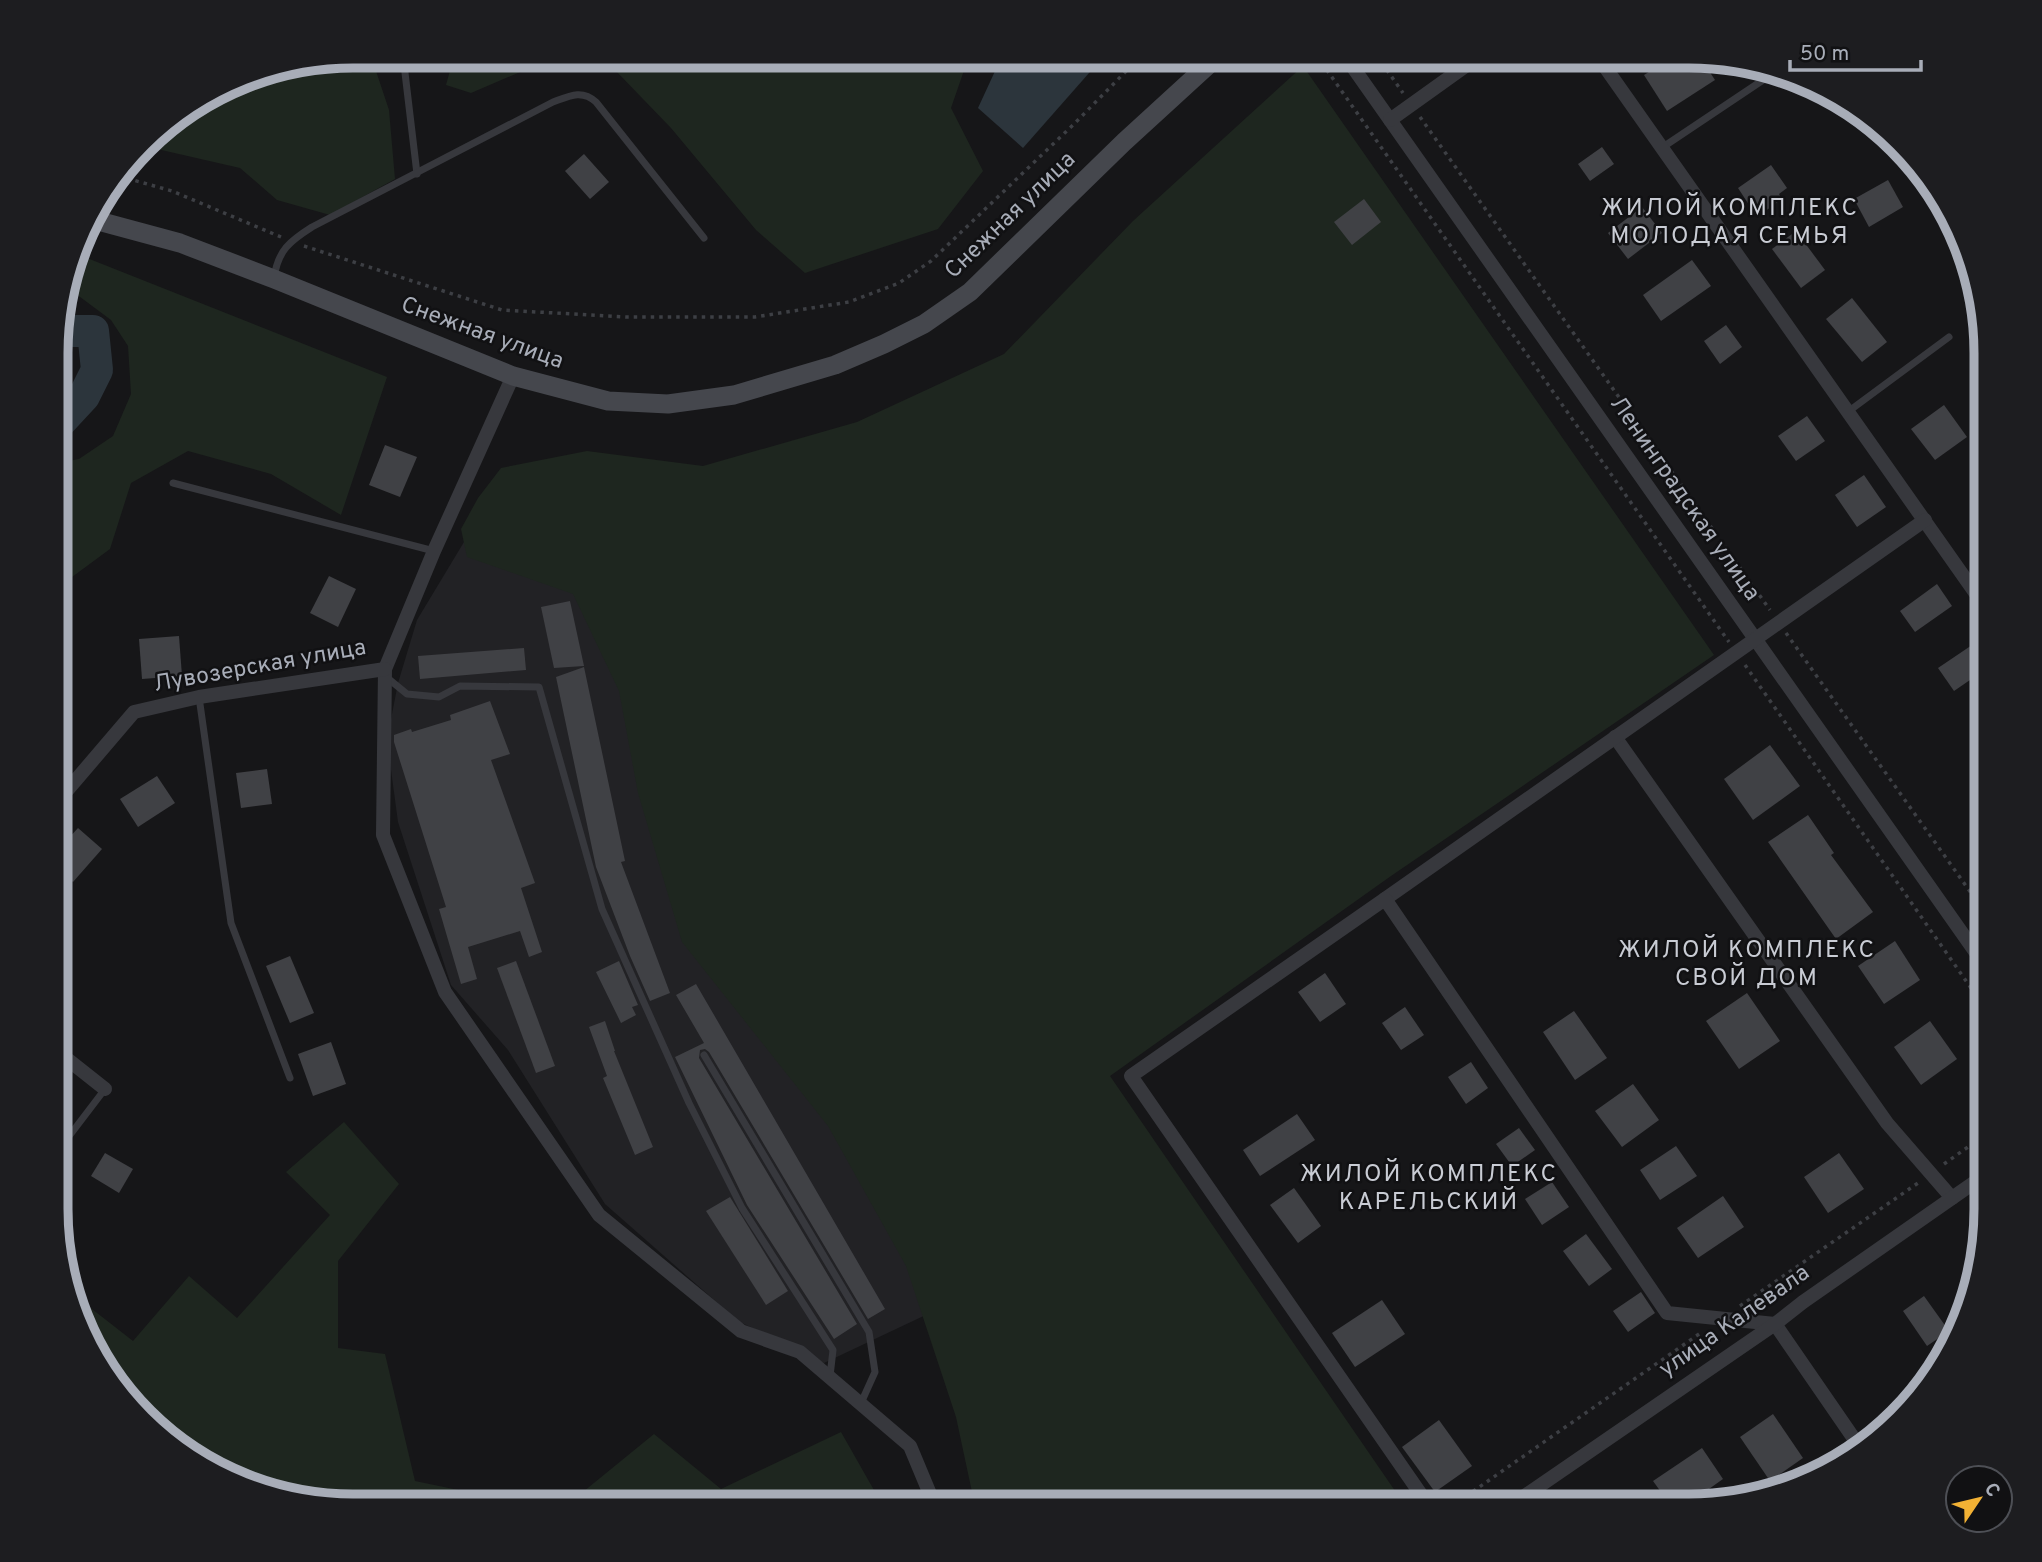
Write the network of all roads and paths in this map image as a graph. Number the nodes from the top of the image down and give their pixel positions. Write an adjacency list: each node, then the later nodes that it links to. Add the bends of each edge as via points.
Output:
1 (404, 68): 13 (lane)
2 (1128, 68): 17 (path, via 931,261 899,283 849,302 755,317 626,317 502,310)
3 (1205, 68): 20 (street, Снежная улица, via 970,292 924,324 884,344 779,383 668,404 608,401)
4 (1325, 68): 28 (path)
5 (1353, 68): 11 (street, Ленинградская улица)
6 (1385, 68): 10 (path)
7 (1462, 68): 10 (street)
8 (1606, 68): 12 (street)
9 (1765, 79): 12 (lane)
10 (1411, 104): 11 (street); 26 (path)
11 (1390, 120): 27 (street, Ленинградская улица)
12 (1663, 147): 21 (street)
13 (417, 174): 16 (lane, via 553,102 582,93 596,102); 17 (lane)
14 (128, 179): 17 (path, via 172,191)
15 (101, 222): 18 (street, Снежная улица, via 180,243)
16 (704, 238)
17 (290, 241): 18 (lane, via 276,262)
18 (274, 279): 20 (street, Снежная улица)
19 (1949, 337): 21 (lane)
20 (513, 376): 24 (street)
21 (1849, 411): 23 (street)
22 (173, 483): 24 (lane)
23 (1924, 520): 25 (street); 26 (street)
24 (434, 551): 29 (street)
25 (1974, 590)
26 (1779, 622): 27 (street); 33 (path)
27 (1755, 639): 28 (street); 35 (street, Ленинградская улица)
28 (1736, 652): 31 (street); 36 (path)
29 (385, 673): 30 (street, Лувозерская улица); 45 (street, via 383,835 445,992 599,1215 741,1331 800,1352); 45 (lane, via 407,694 418,695 439,696 460,686 539,687 601,908 742,1208 833,1350)
30 (199, 698): 32 (street, Лувозерская улица, via 134,712); 39 (lane, via 232,923)
31 (1615, 737): 34 (street); 43 (street, via 1886,1123)
32 (68, 789)
33 (1974, 897)
34 (1385, 899): 44 (street, via 1667,1312); 49 (street, via 1131,1076)
35 (1974, 950)
36 (1974, 991)
37 (704, 1055): 46 (lane, via 869,1332 875,1372)
38 (68, 1060): 40 (street)
39 (290, 1078)
40 (105, 1089): 41 (lane)
41 (68, 1138)
42 (1974, 1183): 43 (street, улица Калевала)
43 (1952, 1198): 44 (street, улица Калевала)
44 (1775, 1325): 47 (street); 50 (street, улица Калевала)
45 (830, 1377): 46 (street)
46 (861, 1403): 48 (street, via 910,1446)
47 (1855, 1440)
48 (930, 1494)
49 (1421, 1494)
50 (1528, 1494)

